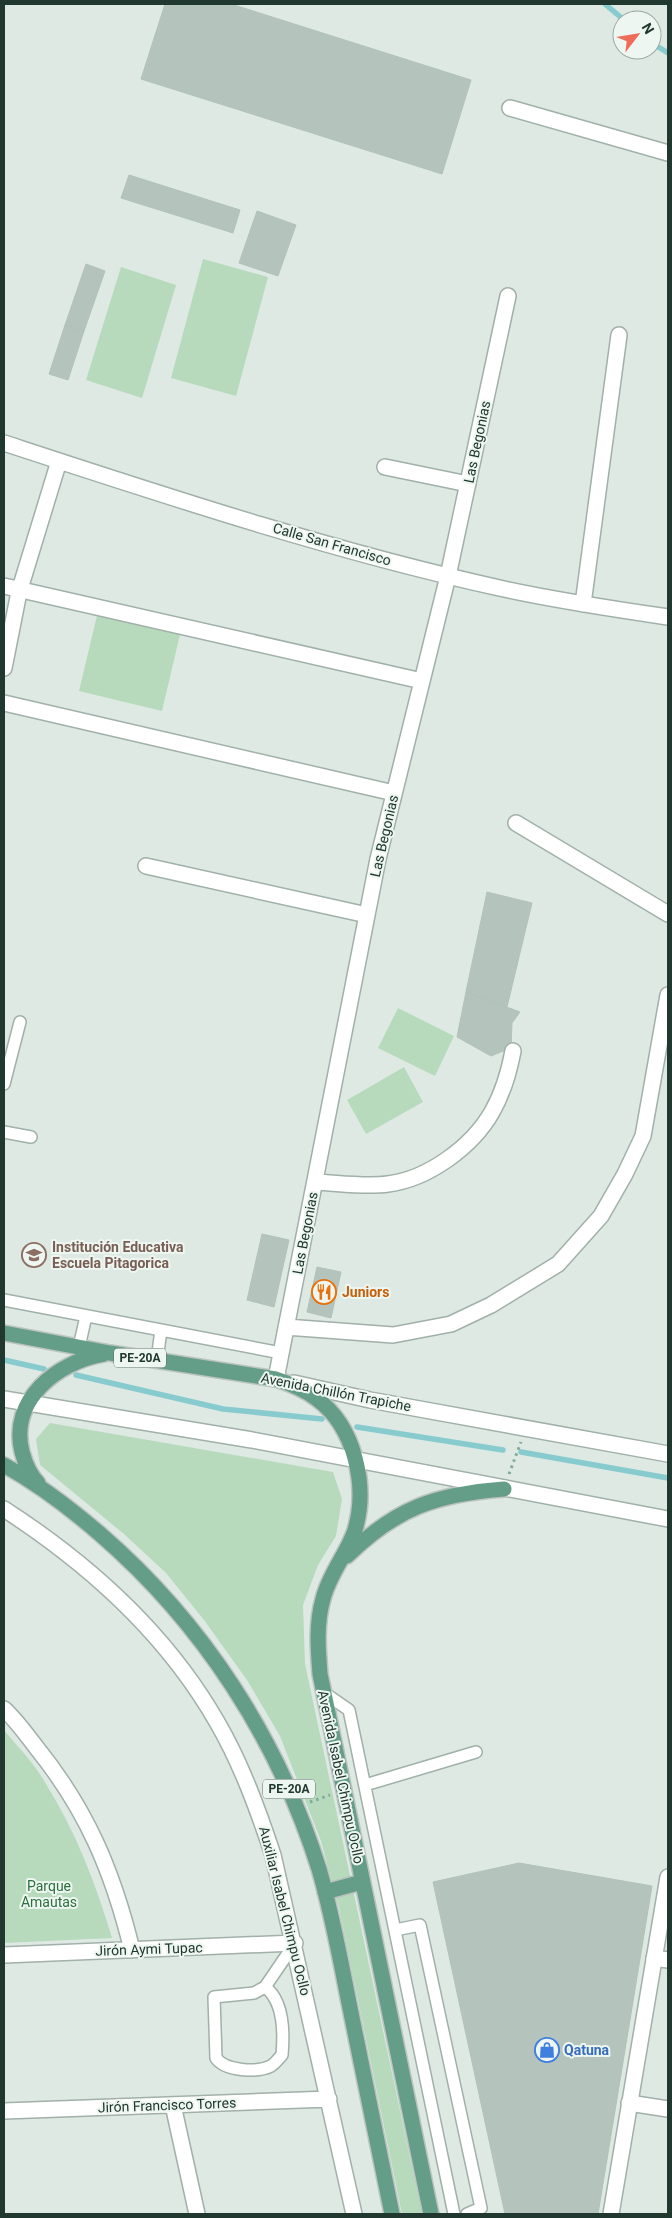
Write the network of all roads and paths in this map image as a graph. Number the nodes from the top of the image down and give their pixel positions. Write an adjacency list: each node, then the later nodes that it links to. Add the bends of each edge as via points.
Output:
1 (510, 108): 2 (street)
2 (668, 153)
3 (508, 296): 8 (street, Las Begonias)
4 (619, 335): 12 (street)
5 (4, 443): 6 (street, Calle San Francisco)
6 (59, 461): 9 (street, Calle San Francisco, via 306,539); 11 (street)
7 (386, 467): 8 (street)
8 (468, 484): 9 (street, Las Begonias)
9 (448, 576): 12 (street, Calle San Francisco); 15 (street, Las Begonias)
10 (4, 586): 11 (street)
11 (19, 592): 14 (street); 15 (street)
12 (583, 604): 13 (street, Calle San Francisco)
13 (668, 617)
14 (4, 668)
15 (422, 681): 17 (street, Las Begonias)
16 (4, 703): 17 (street)
17 (394, 793): 21 (street, Las Begonias)
18 (516, 823): 20 (street)
19 (146, 866): 21 (street)
20 (668, 914)
21 (367, 915): 28 (street, Las Begonias)
22 (668, 995): 31 (street, via 643,1136 626,1174 601,1216 558,1264 491,1305 451,1324 394,1334)
23 (20, 1022): 25 (lane)
24 (513, 1051): 28 (street, via 508,1075 492,1112 475,1135 445,1161 416,1176 389,1184)
25 (4, 1084)
26 (4, 1132): 27 (lane)
27 (31, 1137)
28 (315, 1182): 31 (street, Las Begonias)
29 (4, 1300): 30 (lane)
30 (86, 1316): 32 (lane); 34 (lane)
31 (286, 1327): 35 (street, Las Begonias)
32 (161, 1330): 35 (lane); 37 (lane)
33 (4, 1333): 34 (main road, Avenida Chillón Trapiche / PE-20A)
34 (79, 1347): 36 (main road, Avenida Chillón Trapiche / PE-20A)
35 (282, 1352): 38 (street, Las Begonias)
36 (110, 1353): 37 (main road, Avenida Chillón Trapiche / PE-20A); 40 (main road, via 90,1356 66,1366 39,1387)
37 (157, 1360): 38 (main road, Avenida Chillón Trapiche / PE-20A)
38 (276, 1379): 41 (street, Avenida Chillón Trapiche, via 370,1400); 43 (main road, Avenida Isabel Chimpu Ocllo / PE-20A, via 298,1387 334,1416 347,1436)
39 (4, 1399): 40 (street)
40 (27, 1403): 43 (street); 46 (main road, via 20,1443 25,1463)
41 (526, 1428): 42 (street, Avenida Chillón Trapiche); 45 (path)
42 (668, 1454)
43 (355, 1458): 45 (street); 49 (main road, Avenida Isabel Chimpu Ocllo / PE-20A, via 361,1497 359,1515)
44 (4, 1465): 46 (main road, PE-20A)
45 (504, 1489): 48 (street); 49 (main road, via 455,1495 404,1511 367,1537)
46 (51, 1494): 56 (main road, PE-20A, via 150,1580 180,1614 244,1701 288,1785)
47 (4, 1509): 58 (street, Auxiliar Isabel Chimpu Ocllo, via 66,1551 105,1584 164,1646 192,1682 218,1723 261,1820)
48 (668, 1519)
49 (337, 1566): 50 (main road, Avenida Isabel Chimpu Ocllo / PE-20A, via 328,1582 319,1620)
50 (323, 1692): 53 (lane, via 349,1710); 55 (main road, Avenida Isabel Chimpu Ocllo / PE-20A)
51 (4, 1709): 59 (street, via 50,1764 82,1813 106,1862 122,1907)
52 (476, 1752): 53 (lane)
53 (364, 1785): 57 (lane)
54 (668, 1877): 61 (street)
55 (362, 1882): 56 (main road); 71 (main road, Avenida Isabel Chimpu Ocllo / PE-20A)
56 (325, 1892): 70 (main road, PE-20A)
57 (395, 1930): 72 (lane); 73 (lane, via 420,1925 481,2208)
58 (295, 1943): 59 (street, Jirón Aymi Tupac); 62 (lane); 63 (street, Auxiliar Isabel Chimpu Ocllo)
59 (132, 1950): 60 (street, Jirón Aymi Tupac)
60 (4, 1955)
61 (661, 1959): 64 (street)
62 (265, 1986): 62 (lane, via 254,1993 214,1997 216,2058 220,2064 236,2070 268,2068 282,2055 279,2007 273,1993)
63 (329, 2099): 65 (street, Jirón Francisco Torres); 69 (street, Auxiliar Isabel Chimpu Ocllo)
64 (629, 2103): 66 (street); 74 (street)
65 (173, 2104): 67 (street, Jirón Francisco Torres); 68 (street)
66 (668, 2109)
67 (4, 2111)
68 (197, 2214)
69 (354, 2214)
70 (392, 2214)
71 (431, 2214)
72 (454, 2214)
73 (467, 2214)
74 (611, 2214)

